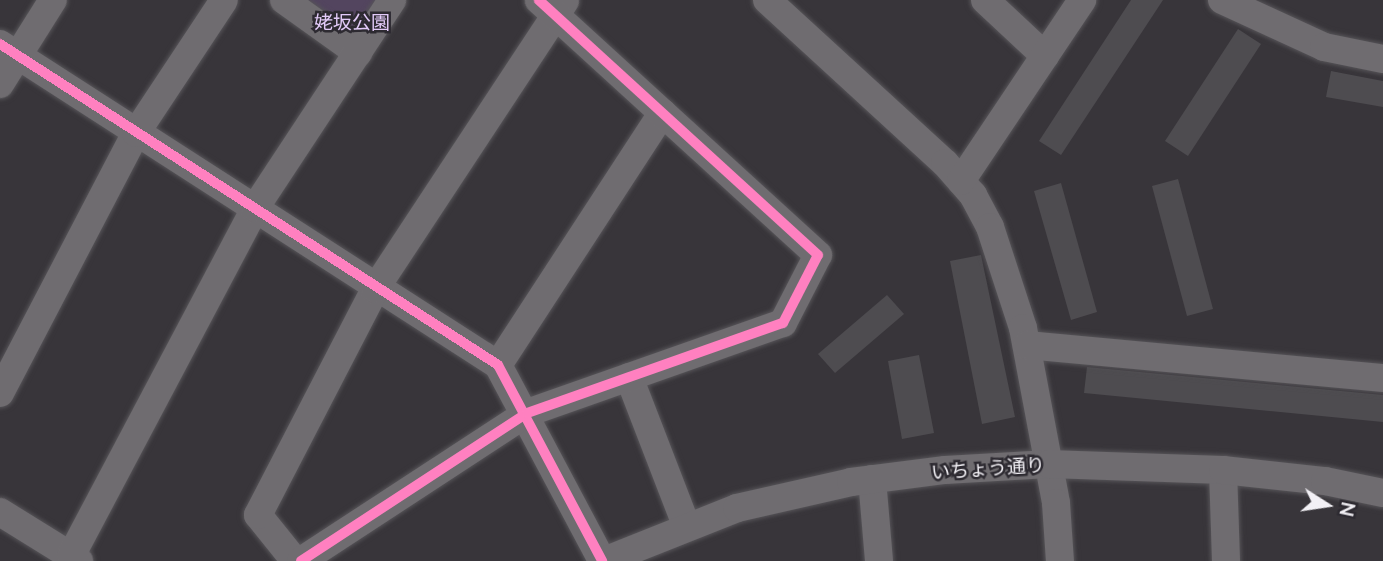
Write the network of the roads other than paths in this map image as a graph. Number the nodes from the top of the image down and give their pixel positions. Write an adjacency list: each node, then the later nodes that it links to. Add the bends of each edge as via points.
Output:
1 (53, 0): 10 (street)
2 (224, 0): 16 (street)
3 (284, 0): 11 (street)
4 (392, 0): 11 (street)
5 (767, 0): 17 (street)
6 (985, 0): 12 (street)
7 (1082, 0): 12 (street)
8 (1222, 0): 13 (street, via 1324,47)
9 (554, 5): 15 (street); 19 (street)
10 (8, 50): 14 (street); 16 (street)
11 (358, 54): 18 (street)
12 (1045, 56): 17 (street)
13 (1383, 59)
14 (0, 84)
15 (662, 113): 21 (street); 22 (street, via 818,255 783,323)
16 (136, 133): 18 (street); 24 (street)
17 (961, 181): 20 (street, via 990,227)
18 (255, 208): 19 (street); 32 (street)
19 (375, 289): 21 (street); 33 (street, via 258,515)
20 (1027, 345): 23 (street); 26 (street)
21 (498, 365): 25 (street)
22 (629, 377): 25 (street); 31 (street)
23 (1383, 378)
24 (0, 393)
25 (527, 413): 34 (street); 35 (street)
26 (1049, 464): 27 (street, いちょう通り); 28 (street, いちょう通り); 37 (street)
27 (1223, 470): 29 (street, いちょう通り, via 1325,481); 38 (street)
28 (872, 479): 31 (street, いちょう通り, via 737,508); 36 (street)
29 (1383, 494)
30 (0, 512): 32 (street)
31 (687, 527): 35 (street, いちょう通り)
32 (75, 559)
33 (295, 561)
34 (301, 561)
35 (603, 561)
36 (879, 561)
37 (1060, 561)
38 (1226, 561)

